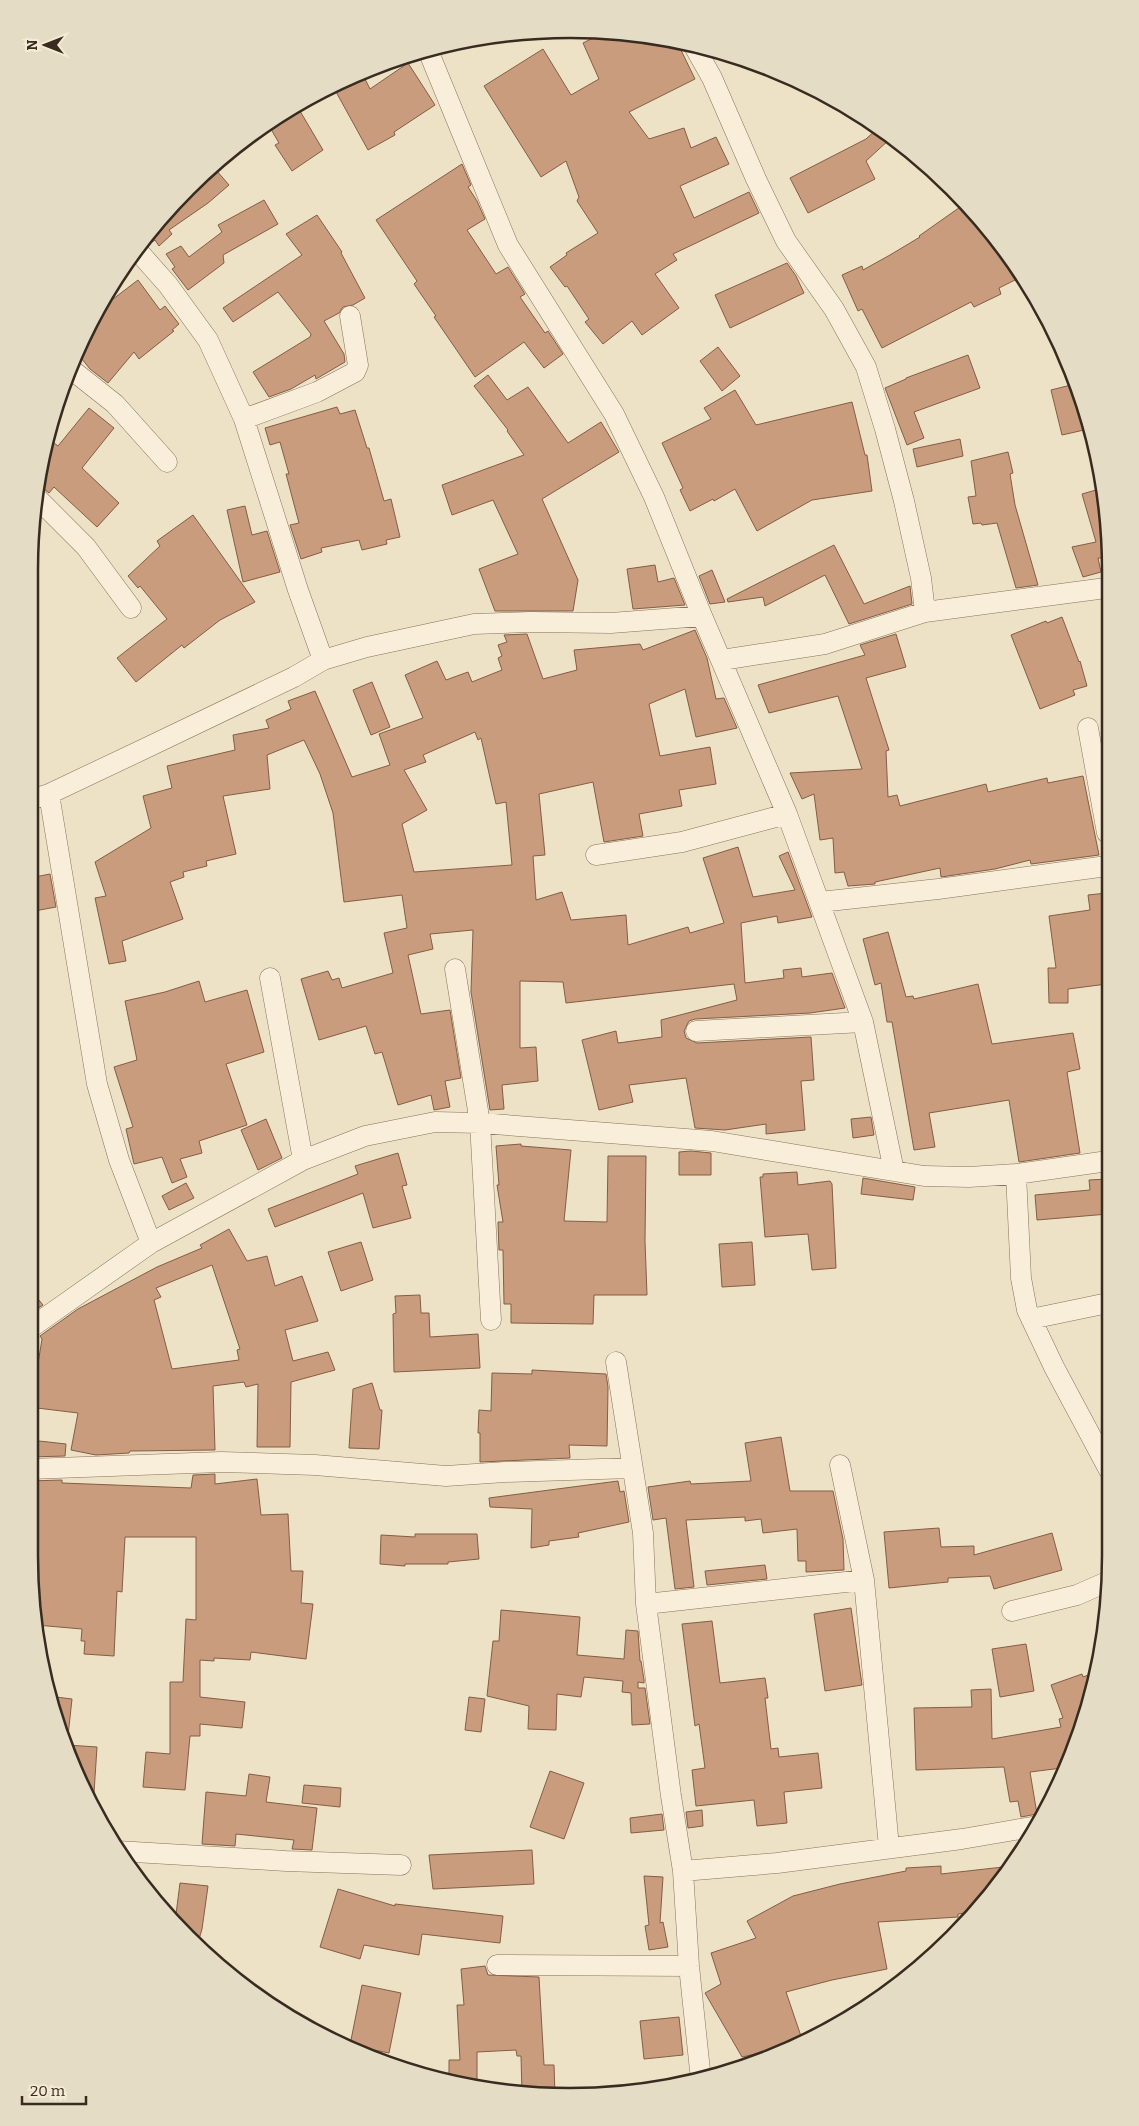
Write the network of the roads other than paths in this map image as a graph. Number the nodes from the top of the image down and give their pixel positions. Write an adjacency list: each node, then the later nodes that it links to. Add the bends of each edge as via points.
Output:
1 (698, 54): 11 (street, via 786,241 834,309 866,367 904,501)
2 (430, 56): 12 (street, via 508,245 614,414 654,497)
3 (141, 254): 6 (street, via 208,340)
4 (350, 316): 6 (street, via 358,365 355,372 317,392)
5 (75, 373): 7 (street, via 115,404)
6 (244, 419): 13 (street)
7 (167, 462)
8 (42, 503): 10 (street, via 86,547)
9 (1102, 589): 11 (street)
10 (131, 608)
11 (925, 612): 14 (street, via 825,644)
12 (702, 616): 13 (street, via 611,623 474,624); 14 (street)
13 (323, 660): 16 (street, via 294,677)
14 (722, 660): 19 (street)
15 (1088, 728): 17 (street)
16 (38, 795)
17 (1102, 805)
18 (38, 810): 32 (street, via 97,1084 120,1160)
19 (786, 814): 20 (street, via 682,842); 22 (street)
20 (596, 855)
21 (1102, 867): 22 (street)
22 (820, 902): 25 (street)
23 (455, 969): 27 (street)
24 (270, 978): 28 (street)
25 (863, 1022): 26 (street); 30 (street)
26 (696, 1031)
27 (480, 1123): 28 (street, via 436,1122 364,1136); 30 (street, via 712,1141); 35 (street)
28 (303, 1160): 32 (street)
29 (1102, 1162): 31 (street)
30 (894, 1171): 31 (street, via 924,1176)
31 (1016, 1174): 34 (street, via 1021,1278)
32 (151, 1243): 36 (street)
33 (1102, 1304): 34 (street)
34 (1031, 1319): 38 (street)
35 (490, 1320)
36 (38, 1323)
37 (616, 1362): 40 (street)
38 (1102, 1457)
39 (840, 1465): 42 (street)
40 (632, 1468): 41 (street, via 446,1476 315,1465 221,1462); 44 (street, via 643,1533)
41 (38, 1470)
42 (864, 1580): 44 (street); 47 (street)
43 (1100, 1585): 45 (street)
44 (646, 1604): 50 (street)
45 (1012, 1612)
46 (1026, 1828): 47 (street)
47 (889, 1847): 50 (street, via 777,1863)
48 (127, 1852): 49 (street, via 286,1862)
49 (401, 1865)
50 (683, 1871): 52 (street)
51 (497, 1965): 52 (street)
52 (689, 1966): 53 (street)
53 (700, 2072)

